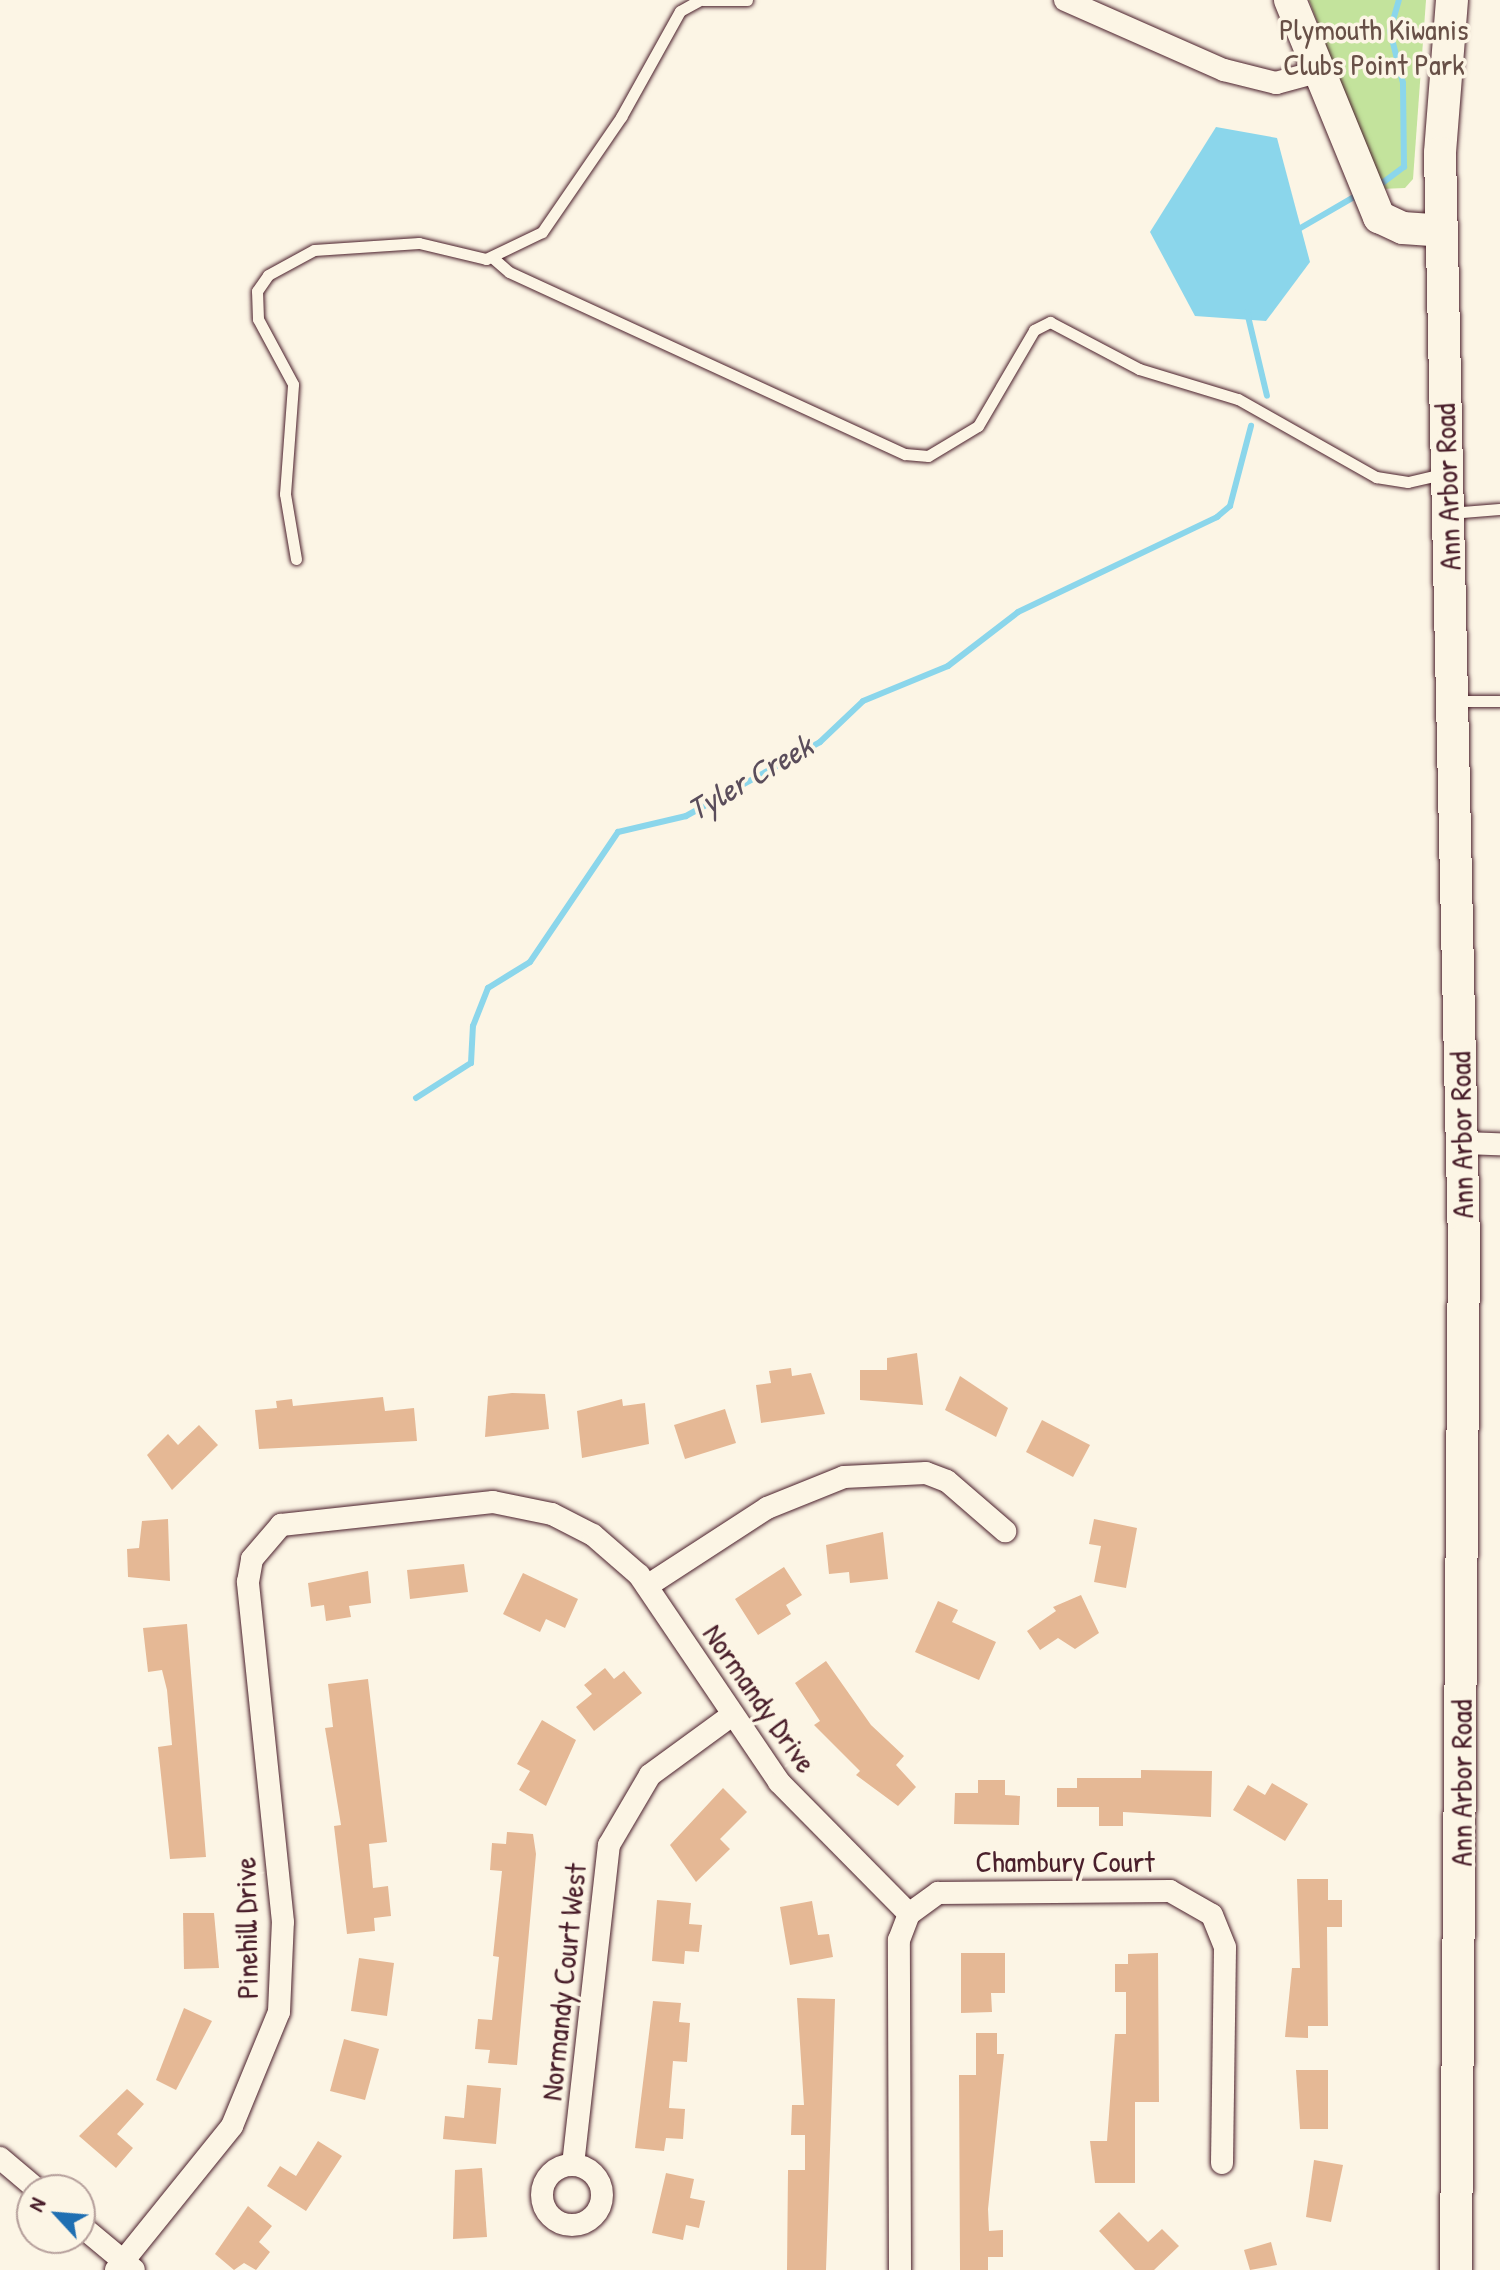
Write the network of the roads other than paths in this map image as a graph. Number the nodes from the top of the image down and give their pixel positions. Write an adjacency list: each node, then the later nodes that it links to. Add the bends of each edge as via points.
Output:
1 (701, 0): 2 (lane); 8 (lane, via 680,11 621,117 542,232)
2 (747, 0)
3 (1065, 0): 6 (street, via 1224,70 1276,83)
4 (1290, 0): 6 (main road)
5 (1452, 0): 7 (main road, Ann Arbor Road, via 1442,89)
6 (1317, 72): 7 (main road, via 1366,193 1388,223)
7 (1442, 231): 9 (main road, Ann Arbor Road)
8 (493, 258): 9 (lane, via 509,272 905,454 928,456 978,426 1034,330 1050,322 1139,369 1238,399 1376,477 1408,482); 12 (lane, via 419,243 352,244 287,262 257,291 258,319 293,384 285,494)
9 (1447, 473): 11 (main road, Ann Arbor Road)
10 (1500, 509): 11 (lane)
11 (1449, 513): 13 (main road, Ann Arbor Road)
12 (296, 559)
13 (1452, 701): 14 (lane); 15 (main road, Ann Arbor Road)
14 (1500, 701)
15 (1462, 1143): 16 (street); 29 (main road, Ann Arbor Road)
16 (1500, 1144)
17 (1005, 1531): 19 (street, via 947,1481 926,1473 844,1477 767,1508)
18 (264, 1539): 19 (street, Normandy Drive, via 304,1519 493,1502 573,1524 623,1558); 27 (street, Pinehill Drive, via 248,1582 283,1922 279,2012 232,2126)
19 (647, 1586): 20 (street, Normandy Drive)
20 (732, 1715): 21 (street, Normandy Drive, via 779,1782); 24 (street, Normandy Court West, via 650,1775 609,1845)
21 (909, 1914): 23 (street, Chambury Court, via 949,1890 1170,1891 1195,1900 1212,1915 1225,1948); 28 (street, via 899,1940)
22 (0, 2158): 25 (street)
23 (1222, 2163)
24 (573, 2165)
25 (19, 2174)
26 (96, 2240): 27 (street)
27 (125, 2267)
28 (900, 2270)
29 (1456, 2270)

